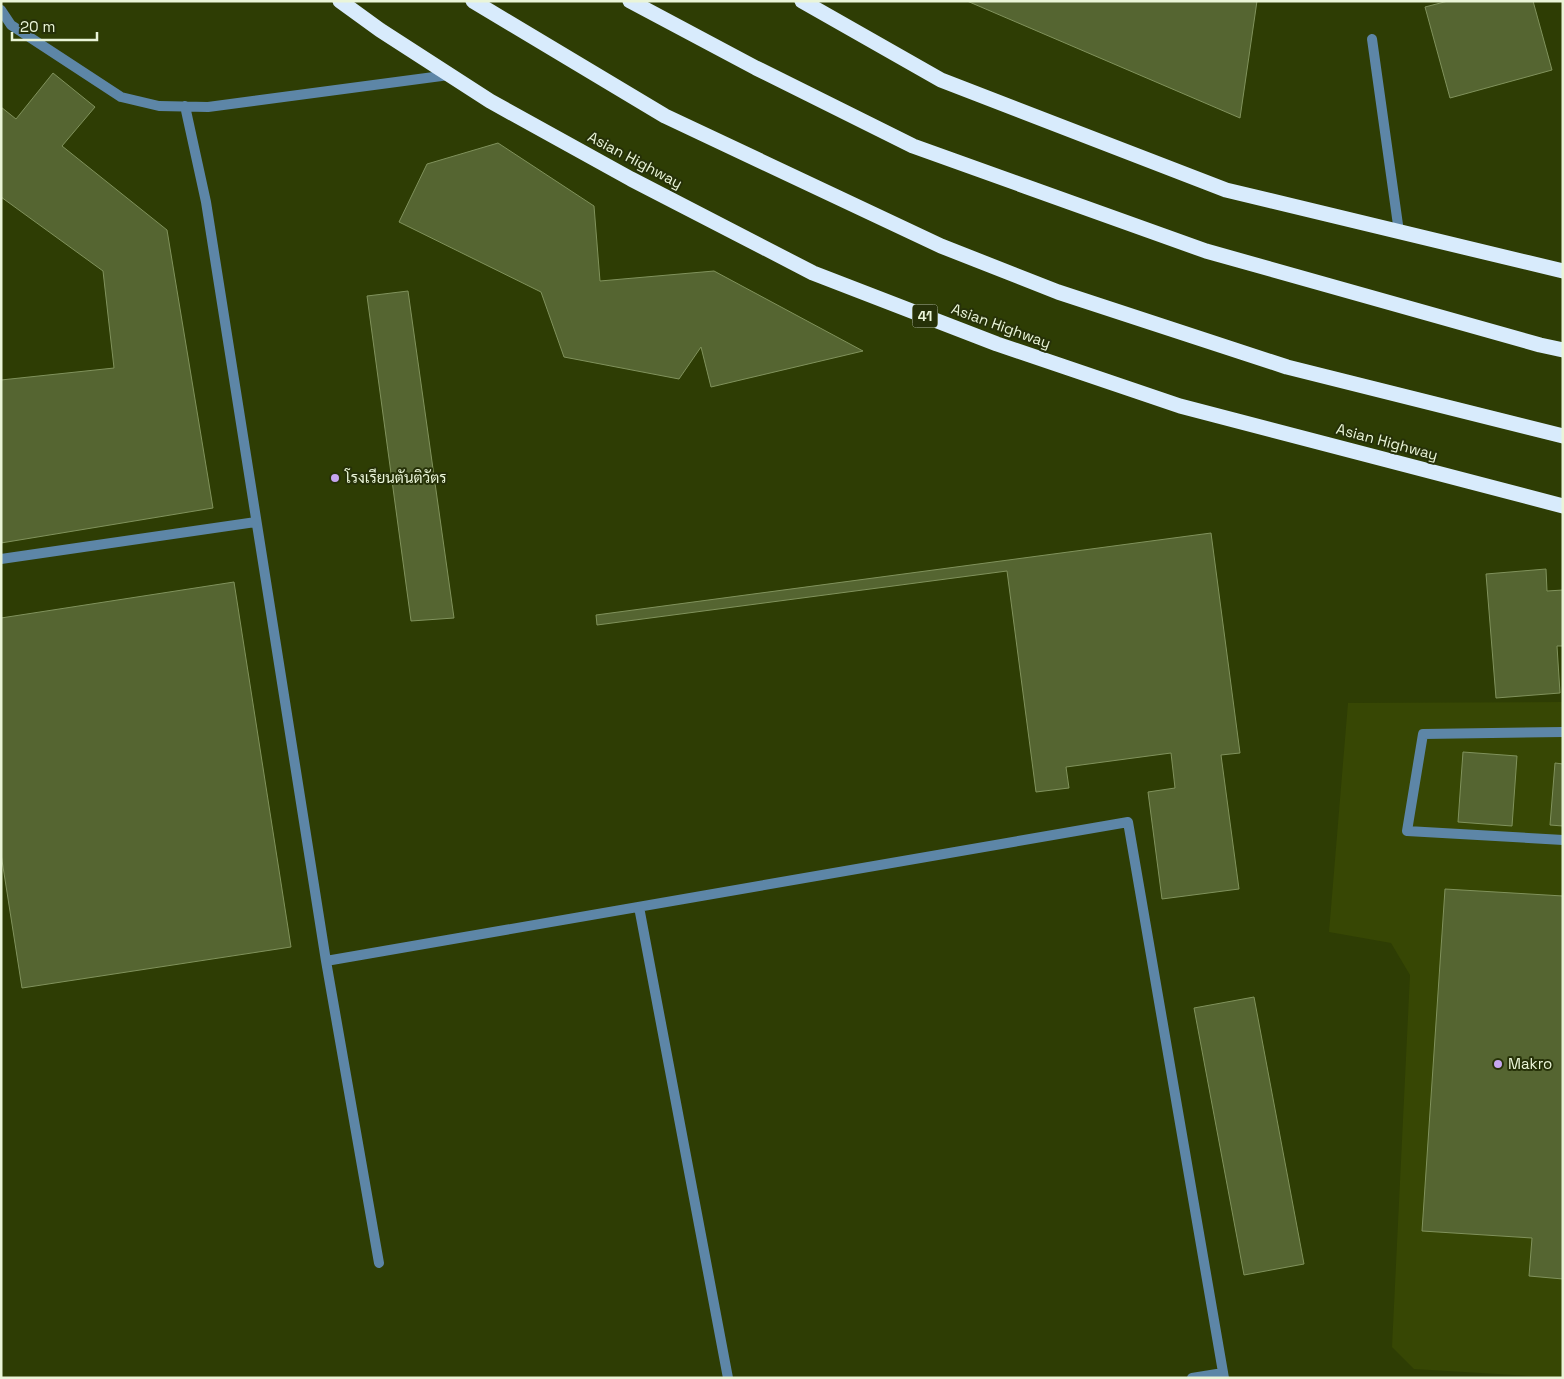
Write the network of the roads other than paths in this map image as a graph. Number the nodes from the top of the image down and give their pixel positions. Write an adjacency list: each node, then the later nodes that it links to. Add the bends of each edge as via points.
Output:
1 (340, 1): 8 (highway, Asian Highway / 41)
2 (472, 1): 13 (highway, via 665,116 941,246 1058,292 1287,367)
3 (630, 1): 12 (highway, via 913,146 1206,251)
4 (802, 1): 10 (highway, via 950,84 1226,190)
5 (1, 10): 6 (street)
6 (6, 23): 9 (street, via 121,97 159,106)
7 (1372, 39): 10 (street)
8 (449, 75): 9 (street, via 208,107); 14 (highway, Asian Highway / 41, via 630,178 813,273 979,337 1180,406)
9 (185, 106): 15 (street, via 206,202)
10 (1399, 232): 11 (highway)
11 (1563, 271)
12 (1563, 350)
13 (1563, 436)
14 (1563, 506)
15 (256, 522): 16 (street); 20 (street)
16 (1, 559)
17 (1563, 732): 18 (street, via 1423,734 1407,831)
18 (1563, 840)
19 (639, 907): 20 (street); 22 (street, via 1128,822); 23 (street)
20 (326, 961): 21 (street)
21 (379, 1263)
22 (1223, 1375): 24 (street)
23 (728, 1378)
24 (1192, 1378)

